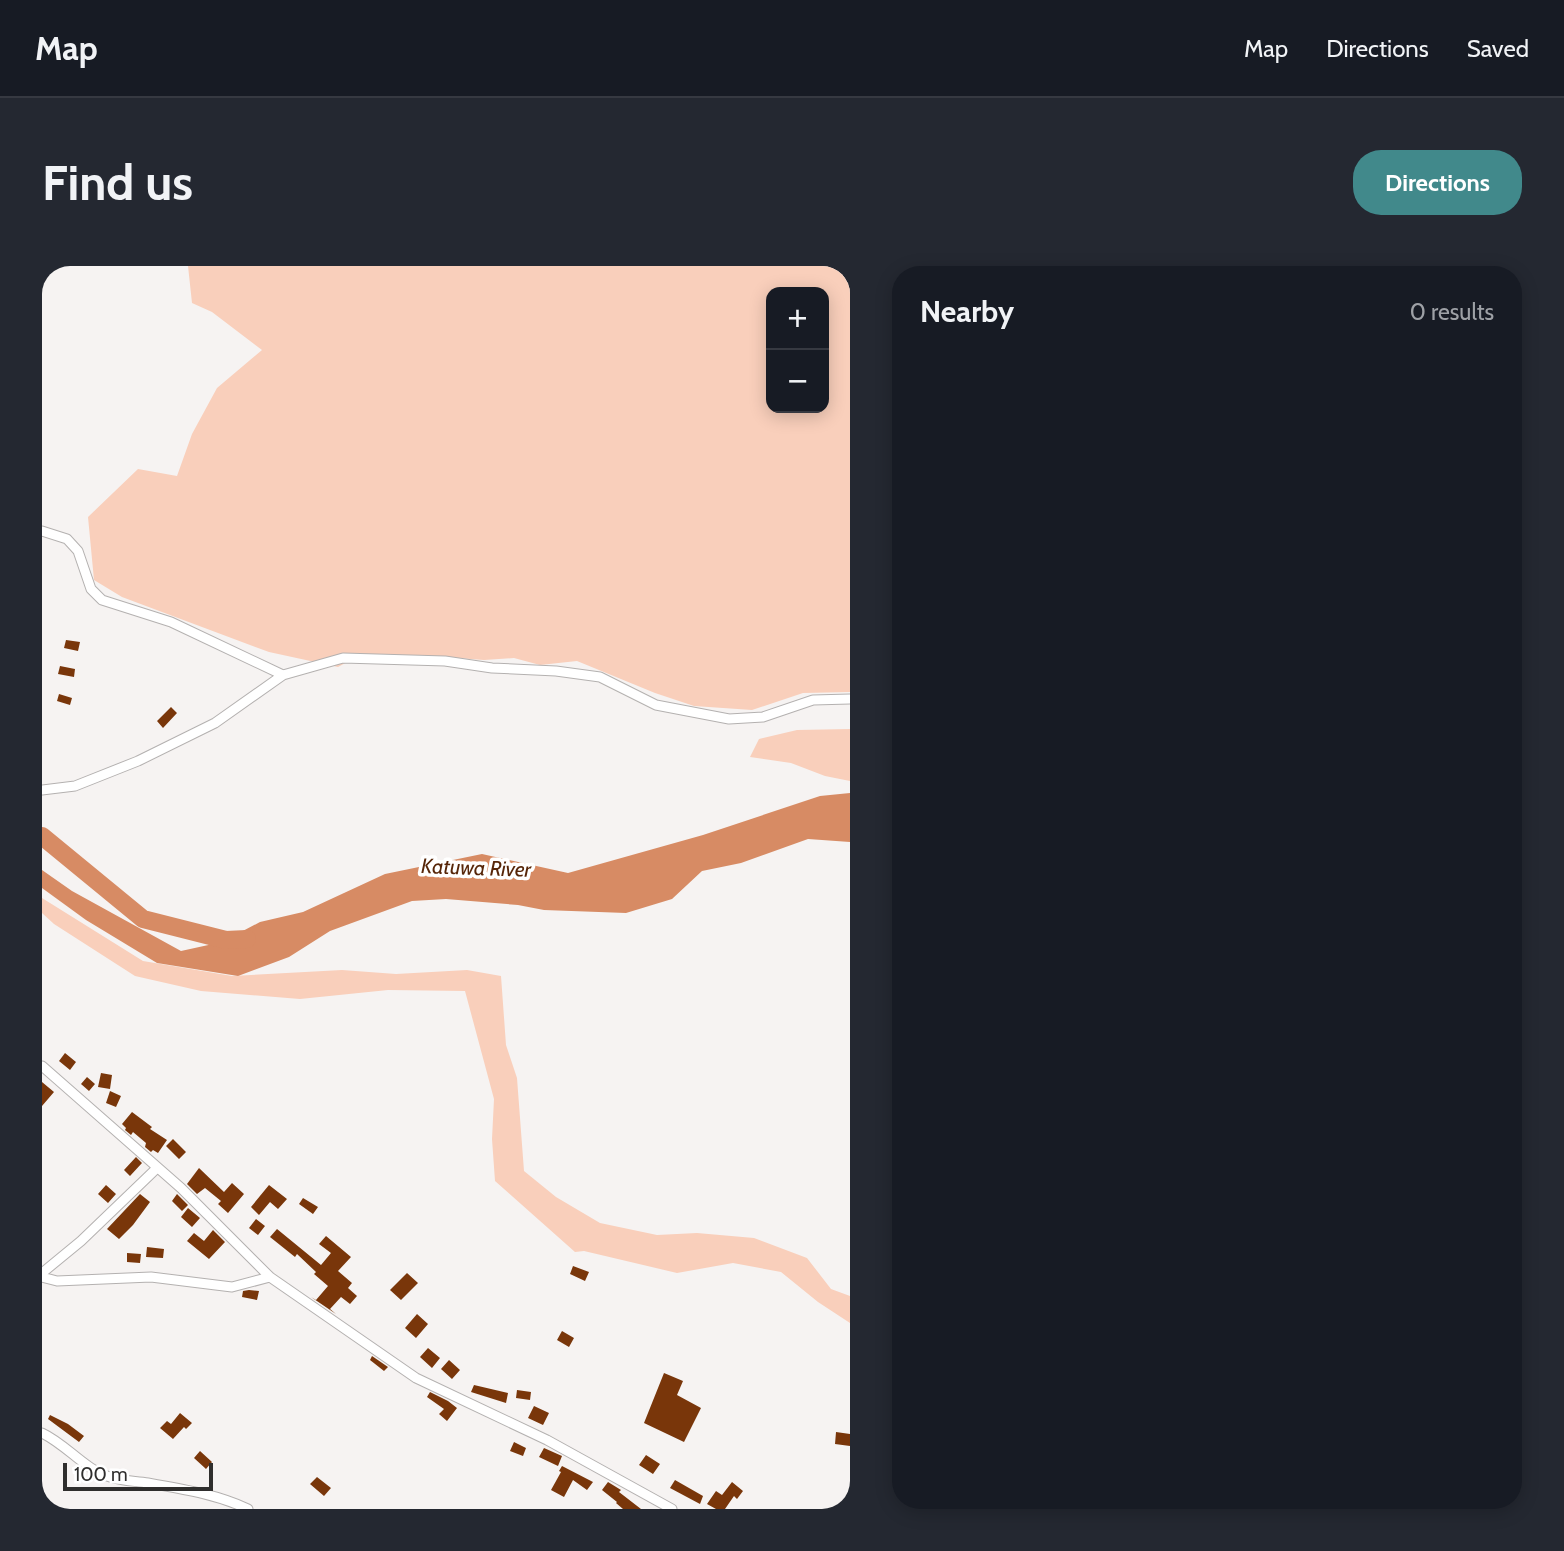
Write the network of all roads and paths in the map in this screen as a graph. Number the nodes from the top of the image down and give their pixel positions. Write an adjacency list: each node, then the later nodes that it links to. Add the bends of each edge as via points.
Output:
1 (42, 531): 2 (street, via 67,539 78,551 92,589 102,600 171,622)
2 (283, 675): 3 (street, via 343,658 556,671 600,677 656,705 729,719 763,717 813,701); 4 (street, via 215,723 138,761 75,786)
3 (850, 699)
4 (42, 790)
5 (42, 1066): 6 (street)
6 (157, 1168): 7 (street); 8 (street)
7 (42, 1275): 8 (street, via 57,1281 151,1277 232,1287)
8 (271, 1277): 11 (street, via 416,1378 547,1440)
9 (42, 1433): 10 (street, via 109,1477 187,1489)
10 (248, 1509)
11 (672, 1509)

